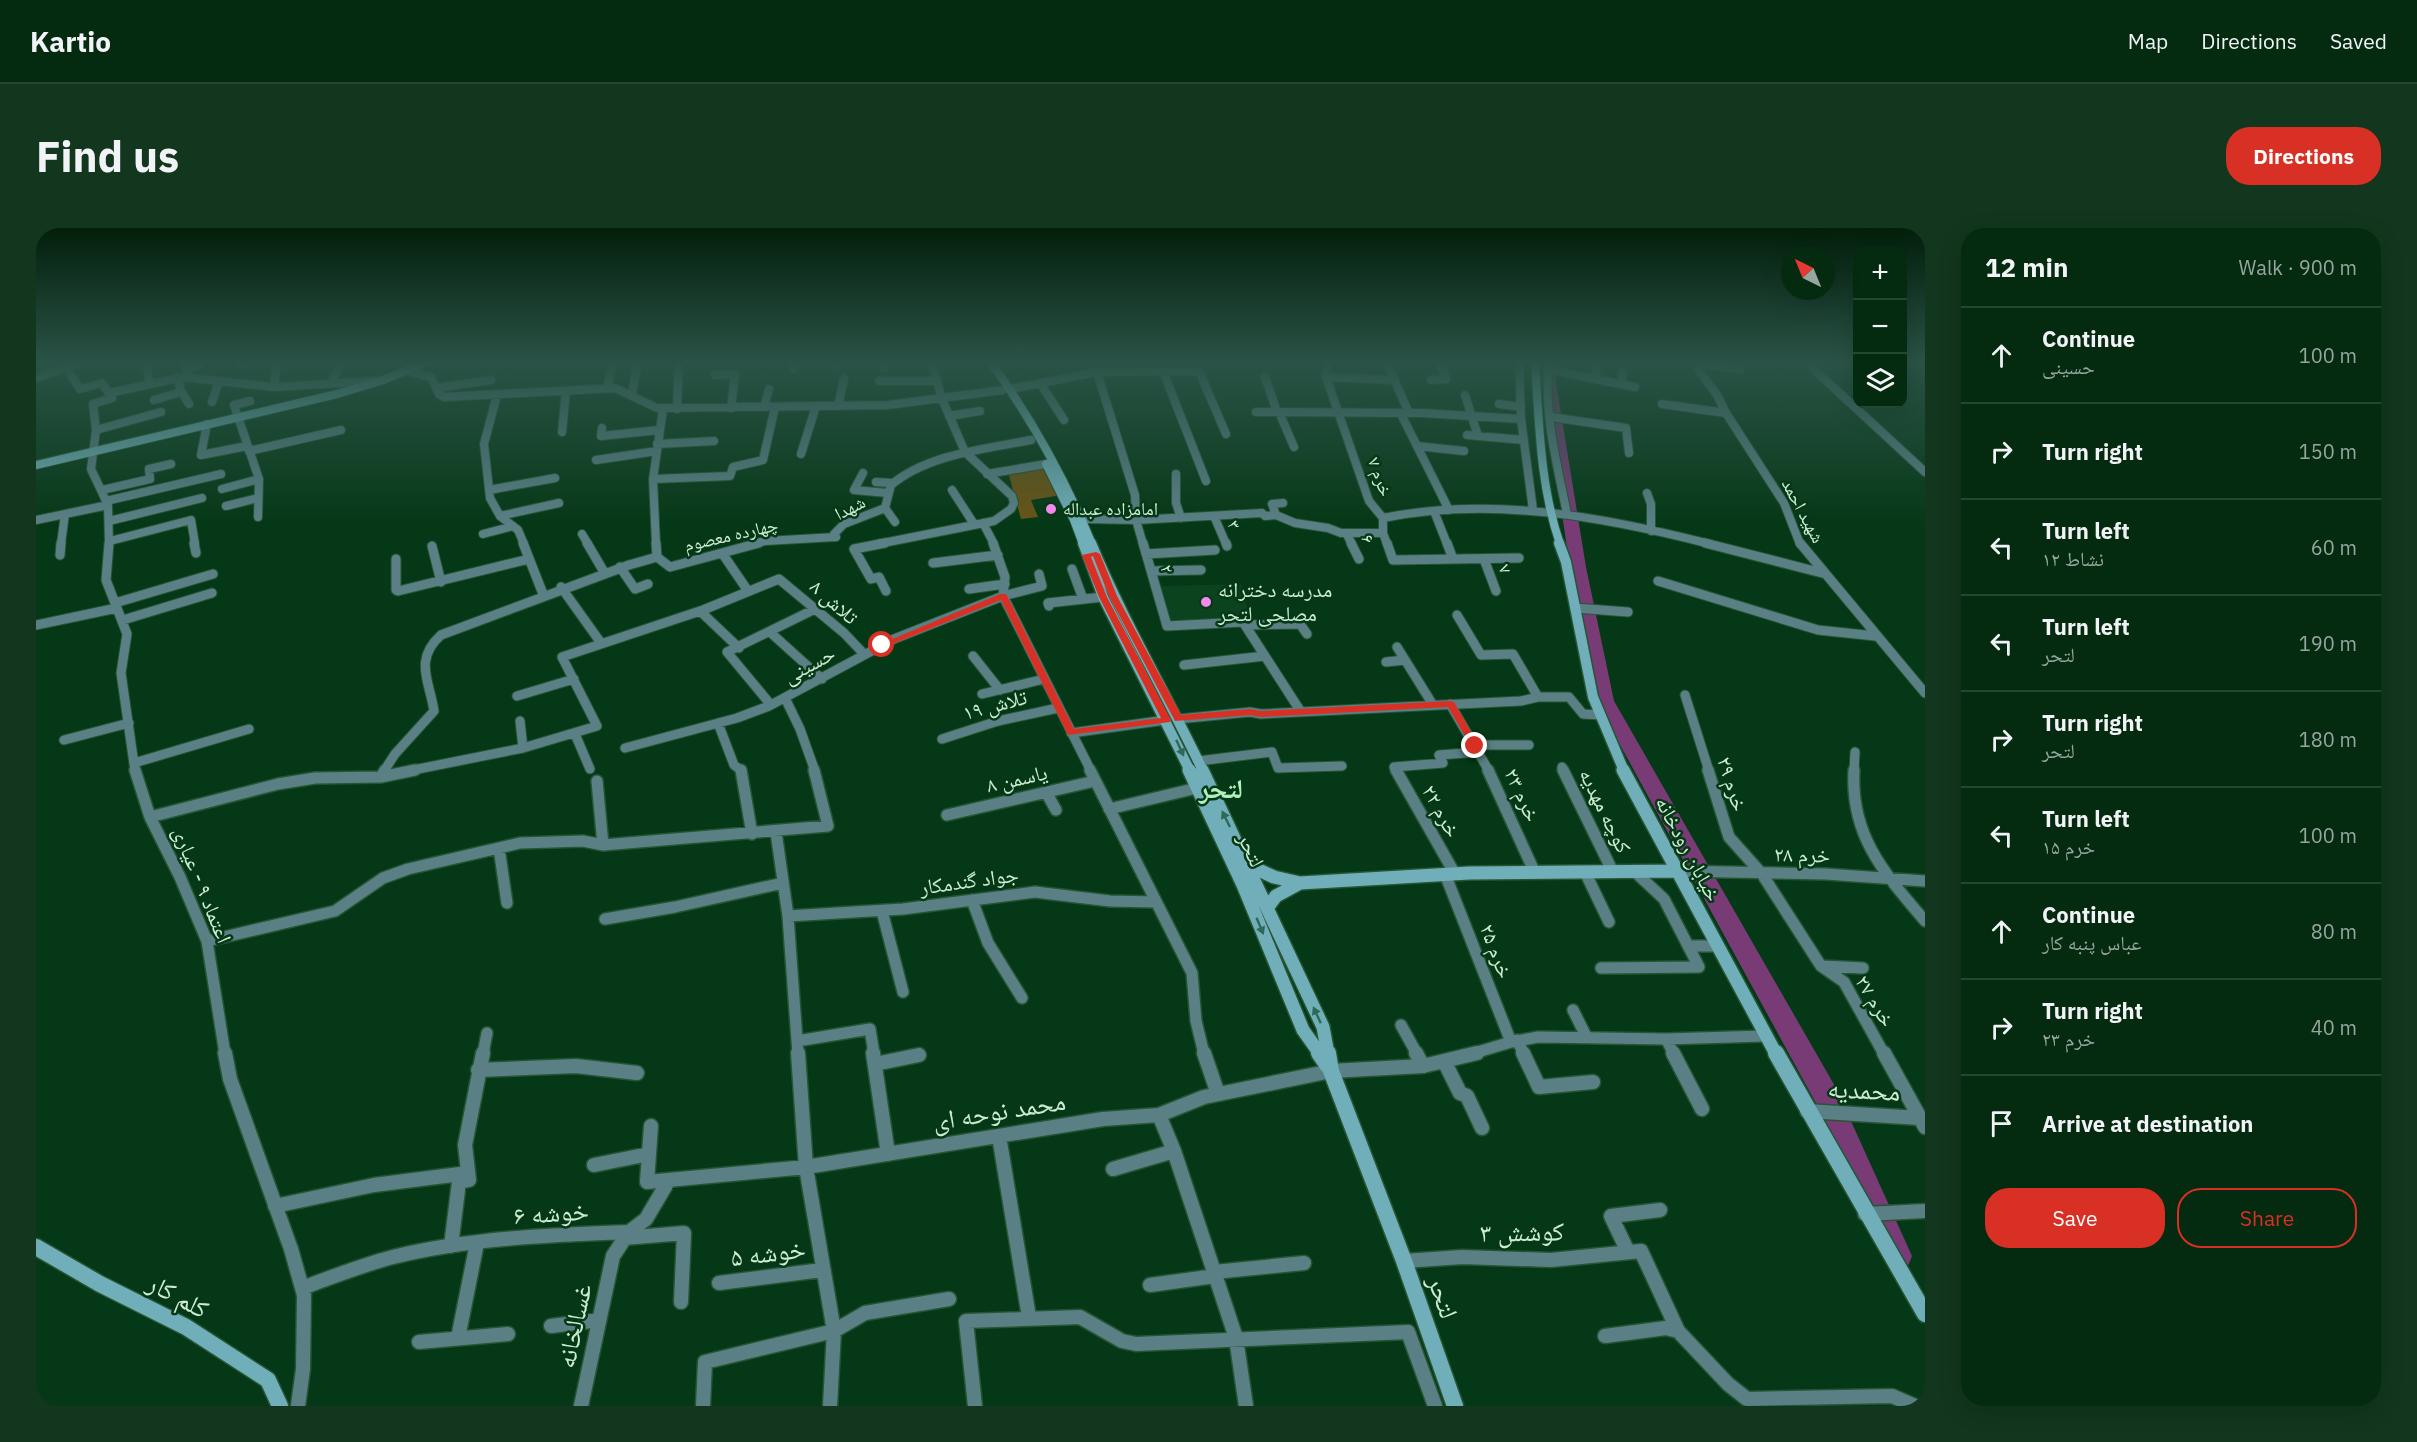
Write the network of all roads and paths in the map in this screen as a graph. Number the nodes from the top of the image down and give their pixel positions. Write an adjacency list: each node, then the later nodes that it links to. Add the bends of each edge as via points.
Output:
1 (94, 416): 30 (street, اعتماد ۹ - عیاری)
2 (147, 416): 30 (street)
3 (243, 416): 24 (street)
4 (491, 416): 66 (street, via 484,444)
5 (564, 416): 33 (street)
6 (662, 416): 32 (street)
7 (773, 416): 60 (street, via 763,460 733,467 730,476)
8 (813, 416): 48 (street)
9 (949, 416): 46 (street)
10 (1019, 416): 37 (street, لتحر)
11 (1024, 416): 90 (street, لتحر, via 1055,463)
12 (1061, 416): 27 (street)
13 (1108, 416): 91 (street, ۲, via 1135,495)
14 (1181, 416): 61 (street)
15 (1218, 416): 34 (street)
16 (1280, 416): 41 (street)
17 (1340, 416): 88 (street, خرم ۷, via 1369,501)
18 (1406, 416): 40 (street)
19 (1472, 416): 26 (street); 36 (street)
20 (1521, 416): 26 (street)
21 (1538, 416): 80 (street, خیابان رودخانه)
22 (1727, 416): 130 (street, شهید احمد, via 1784,503 1802,546)
23 (1864, 416): 53 (street)
24 (239, 417): 28 (street); 42 (street)
25 (1551, 417): 47 (street, via 1626,428); 83 (street)
26 (1521, 419): 38 (street)
27 (1064, 420)
28 (207, 424): 42 (street, via 201,455); 44 (street)
29 (602, 428): 32 (street, via 601,436)
30 (96, 430): 44 (street, اعتماد ۹ - عیاری)
31 (341, 430): 42 (street)
32 (659, 430): 43 (street)
33 (562, 432)
34 (1226, 434)
35 (1467, 435): 36 (street)
36 (1478, 436): 38 (street)
37 (1031, 440): 46 (street); 51 (street, لتحر)
38 (1524, 440): 78 (street)
39 (714, 441): 43 (street)
40 (1417, 446): 45 (street); 77 (street)
41 (1294, 447)
42 (248, 448): 59 (street)
43 (657, 448): 49 (street); 60 (street)
44 (94, 451): 52 (street); 65 (street, اعتماد ۹ - عیاری, via 92,469)
45 (1464, 451)
46 (965, 452): 56 (street); 63 (street)
47 (1629, 453)
48 (801, 454)
49 (596, 460)
50 (171, 464): 65 (street, via 149,469 150,479)
51 (1046, 464): 56 (street); 90 (street, لتحر)
52 (36, 465)
53 (1925, 472)
54 (863, 473): 68 (street, via 854,490)
55 (221, 474): 72 (street)
56 (987, 474): 94 (street, via 1012,496 1014,503 994,521)
57 (1176, 474): 87 (street, via 1176,503)
58 (555, 478): 66 (street)
59 (259, 479): 64 (street); 71 (street)
60 (653, 479): 113 (street)
61 (1206, 481)
62 (876, 482): 63 (street)
63 (892, 483): 68 (street, شهدا)
64 (222, 489)
65 (102, 490): 72 (street, اعتماد ۹ - عیاری)
66 (489, 490): 84 (street)
67 (952, 490): 94 (street)
68 (888, 493): 76 (street, شهدا)
69 (1647, 493): 96 (street)
70 (202, 498): 92 (street)
71 (258, 498): 75 (street); 86 (street)
72 (107, 503): 81 (street); 92 (street, اعتماد ۹ - عیاری)
73 (559, 503): 84 (street)
74 (1283, 503): 82 (street, via 1272,504)
75 (226, 506)
76 (885, 508): 93 (street); 101 (street, شهدا, via 840,527)
77 (1449, 510): 78 (street); 79 (street)
78 (1533, 510): 80 (street)
79 (1434, 511): 88 (street); 119 (street)
80 (1549, 512): 83 (street); 147 (street, خیابان رودخانه, via 1566,562)
81 (65, 514): 89 (street); 111 (street)
82 (1276, 514): 85 (street); 97 (street, via 1304,526)
83 (1567, 514): 96 (street)
84 (500, 516): 95 (street)
85 (1214, 516): 87 (street); 104 (street, ۳)
86 (258, 517)
87 (1181, 518): 91 (street)
88 (1383, 518): 98 (street)
89 (36, 520)
90 (1079, 520): 91 (street); 109 (street, لتحر)
91 (1136, 520): 110 (street, ۲)
92 (109, 521): 102 (street, اعتماد ۹ - عیاری)
93 (895, 522)
94 (979, 523): 105 (street); 112 (street)
95 (513, 526): 99 (street); 116 (street)
96 (1651, 531): 130 (street)
97 (1346, 533): 98 (street); 118 (street, ۶)
98 (1383, 533): 119 (street, via 1393,560)
99 (483, 534)
100 (582, 534): 127 (street)
101 (836, 537): 105 (street); 108 (street, چهارده معصوم, via 778,539)
102 (110, 541): 107 (street, via 191,520); 145 (street, اعتماد ۹ - عیاری, via 106,580)
103 (432, 546): 132 (street)
104 (1227, 546)
105 (854, 549): 138 (street, via 871,579 879,577)
106 (1215, 550): 110 (street)
107 (196, 553)
108 (722, 553): 113 (street, چهارده معصوم, via 670,567); 137 (street)
109 (1091, 554): 143 (street, لتحر); 183 (street, لتحر)
110 (1146, 554): 126 (street, ۲)
111 (60, 555)
112 (998, 555): 117 (street); 134 (street, via 1005,571)
113 (657, 557): 122 (street)
114 (1519, 558): 120 (street)
115 (396, 559): 132 (street, via 396,591)
116 (530, 559): 132 (street); 141 (street)
117 (961, 559): 121 (street); 124 (street)
118 (1359, 559)
119 (1453, 559): 120 (street)
120 (1484, 559): 139 (street, ۷)
121 (933, 563)
122 (620, 567): 127 (street); 133 (street, via 635,589)
123 (1072, 569): 144 (street)
124 (966, 570)
125 (1200, 570): 126 (street)
126 (1151, 571): 154 (street, ۲, via 1167,626 1243,622)
127 (604, 572): 135 (street)
128 (213, 574): 145 (street)
129 (1039, 574): 142 (street, حسینی, via 1042,586)
130 (1826, 574): 157 (street, شهید احمد)
131 (1658, 581): 157 (street, via 1818,630)
132 (441, 582)
133 (648, 584)
134 (1005, 584): 136 (street); 142 (street)
135 (561, 587): 141 (street); 158 (street)
136 (969, 589)
137 (748, 591): 148 (street, تلاش ۸, via 779,579); 149 (street)
138 (886, 591)
139 (1496, 591)
140 (212, 593): 152 (street)
141 (543, 594): 202 (street, via 434,641 424,676 434,711 395,754)
142 (1003, 596): 161 (street, حسینی); 169 (street)
143 (1103, 597): 144 (street); 183 (street, لتحر)
144 (1083, 599): 146 (street, via 1048,603)
145 (116, 606): 152 (street, اعتماد ۹ - عیاری); 153 (street)
146 (1049, 606)
147 (1575, 608): 150 (street); 182 (street, خیابان رودخانه)
148 (815, 609): 155 (street); 161 (street, تلاش ۸)
149 (699, 611): 158 (street); 160 (street)
150 (1628, 612)
151 (1457, 615): 175 (street, via 1481,655 1513,654)
152 (123, 621): 185 (street, اعتماد ۹ - عیاری, via 127,634 121,673)
153 (36, 625)
154 (1245, 625): 156 (street, via 1300,624); 162 (street)
155 (771, 633): 160 (street); 168 (street)
156 (1307, 634)
157 (1875, 636): 171 (street, شهید احمد)
158 (601, 644): 167 (street, via 562,657)
159 (1397, 647): 164 (street)
160 (739, 648): 178 (street, via 727,652)
161 (864, 654): 168 (street, حسینی)
162 (1265, 656): 166 (street); 181 (street)
163 (973, 657): 170 (street)
164 (1405, 660): 165 (street); 179 (street)
165 (1386, 662)
166 (1184, 665)
167 (574, 679): 174 (street); 189 (street, via 597,726)
168 (822, 679): 176 (street, حسینی)
169 (1044, 679): 170 (street); 180 (street)
170 (1000, 690): 172 (street)
171 (1925, 693)
172 (982, 694)
173 (1685, 695): 222 (street, خرم ۲۹, via 1729,837)
174 (517, 696)
175 (1538, 697): 177 (street); 182 (street, via 1569,697 1583,714)
176 (785, 698): 178 (street, حسینی); 211 (street, via 800,724 814,764 828,826)
177 (1450, 704): 179 (street); 195 (street, خرم ۲۳)
178 (771, 705): 186 (street, حسینی)
179 (1433, 705): 181 (street)
180 (1058, 708): 188 (street); 190 (street, تلاش ۱۹)
181 (1301, 712): 183 (street)
182 (1600, 715): 216 (street, خیابان رودخانه, via 1621,766)
183 (1172, 719): 188 (street); 197 (street, لتحر); 205 (street, لتحر, one-way to 205)
184 (520, 721): 193 (street)
185 (129, 723): 191 (street); 198 (street, اعتماد ۹ - عیاری)
186 (718, 723): 194 (street, حسینی); 212 (street, via 734,765 742,771)
187 (249, 729): 198 (street)
188 (1071, 733): 204 (street)
189 (575, 735): 193 (street); 201 (street)
190 (942, 739)
191 (64, 740)
192 (1529, 745): 195 (street)
193 (523, 748): 202 (street)
194 (625, 748)
195 (1477, 749): 220 (street, خرم ۲۳); 221 (street, خرم ۲۲, via 1439,755 1443,763 1394,767)
196 (1855, 752): 223 (street, via 1854,803 1860,826)
197 (1198, 761): 199 (street, via 1272,753 1280,773); 215 (street, لتحر, one-way to 197)
198 (134, 763): 210 (street, اعتماد ۹ - عیاری)
199 (1342, 766)
200 (1562, 766): 218 (street, کوچه مهدیه)
201 (590, 769)
202 (381, 777): 210 (street, via 278,783)
203 (597, 780): 213 (street)
204 (1095, 781): 206 (street, یاسمن ۸); 207 (street)
205 (1197, 788): 207 (street); 257 (street, لتحر, one-way to 257, via 1243,885 1303,1030)
206 (1046, 792): 208 (street); 209 (street, یاسمن ۸)
207 (1109, 809): 228 (street)
208 (1056, 810)
209 (947, 815)
210 (150, 817): 236 (street, اعتماد ۹ - عیاری)
211 (776, 832): 212 (street); 225 (street)
212 (752, 834): 213 (street)
213 (603, 845): 214 (street, via 583,841 520,843)
214 (499, 848): 229 (street); 236 (street, via 394,873 335,911)
215 (1248, 865): 226 (street); 230 (street, لتحر)
216 (1678, 871): 219 (street); 222 (street, خرم ۲۸); 238 (street, خیابان رودخانه)
217 (1585, 872): 218 (street); 220 (street); 235 (street)
218 (1613, 872): 219 (street)
219 (1634, 872): 237 (street, via 1664,898)
220 (1535, 873): 221 (street)
221 (1450, 874): 226 (street); 251 (street, خرم ۲۵)
222 (1762, 874): 223 (street, خرم ۲۸); 239 (street, خرم ۲۷)
223 (1889, 878): 224 (street, خرم ۲۸); 234 (street)
224 (1925, 881)
225 (783, 883): 232 (street); 233 (street)
226 (1300, 883): 230 (street, via 1276,896)
227 (972, 900): 228 (street, جواد گندمکار, via 1035,892); 231 (street, جواد گندمکار); 243 (street, via 988,943)
228 (1155, 902): 260 (street, via 1192,973 1200,1041)
229 (507, 903)
230 (1267, 908): 257 (street, لتحر, one-way to 230, via 1323,1027)
231 (882, 911): 232 (street, جواد گندمکار); 242 (street)
232 (788, 916): 250 (street)
233 (605, 919)
234 (1925, 921)
235 (1609, 922)
236 (207, 941): 276 (street, اعتماد ۹ - عیاری, via 230,1078)
237 (1689, 946): 238 (street); 240 (street, via 1699,967)
238 (1717, 946): 248 (street, خیابان رودخانه)
239 (1821, 966): 241 (street); 264 (street, خرم ۲۷, via 1844,982)
240 (1601, 968)
241 (1863, 969)
242 (903, 992)
243 (1022, 998)
244 (1574, 1010): 247 (street)
245 (1401, 1025): 255 (street)
246 (487, 1033): 256 (street)
247 (1586, 1036): 249 (street, محمد نوحه ای); 251 (street, محمد نوحه ای)
248 (1764, 1036): 249 (street, محمد نوحه ای); 262 (street, خیابان رودخانه)
249 (1666, 1039): 261 (street)
250 (797, 1041): 254 (street, via 870,1029); 272 (street)
251 (1514, 1041): 253 (street, محمد نوحه ای); 259 (street, خرم ۲۵, via 1539,1087)
252 (919, 1055): 254 (street)
253 (1444, 1061): 255 (street, محمد نوحه ای); 266 (street)
254 (875, 1064): 270 (street)
255 (1423, 1066): 257 (street, محمد نوحه ای)
256 (478, 1070): 258 (street, via 576,1066); 274 (street, via 465,1145)
257 (1331, 1071): 260 (street, محمد نوحه ای); 285 (street, لتحر)
258 (637, 1073)
259 (1593, 1082)
260 (1218, 1094): 263 (street, محمد نوحه ای)
261 (1701, 1109)
262 (1806, 1111): 264 (street, محمدیه); 279 (street, خیابان رودخانه)
263 (1159, 1115): 267 (street, محمد نوحه ای, via 1103,1119); 268 (street)
264 (1923, 1122)
265 (651, 1126): 269 (street)
266 (1482, 1128)
267 (999, 1136): 270 (street, محمد نوحه ای); 295 (street)
268 (1174, 1151): 273 (street); 288 (street)
269 (649, 1154): 271 (street); 275 (street, via 647,1182)
270 (888, 1154): 272 (street, محمد نوحه ای)
271 (594, 1165)
272 (806, 1167): 275 (street, محمد نوحه ای); 287 (street)
273 (1113, 1169)
274 (468, 1173): 276 (street, via 374,1185); 282 (street, via 469,1180 459,1182)
275 (669, 1180): 280 (street, غسالخانه, via 646,1220)
276 (276, 1206): 291 (street, اعتماد ۹ - عیاری)
277 (1660, 1210): 284 (street, via 1611,1216)
278 (1925, 1211): 279 (street)
279 (1864, 1214): 294 (street, خیابان رودخانه)
280 (626, 1235): 281 (street, خوشه ۶); 293 (street, خوشه ۶, via 684,1233); 296 (street, غسالخانه, via 613,1256)
281 (477, 1243): 282 (street, خوشه ۶); 302 (street)
282 (451, 1246): 291 (street, خوشه ۶, via 351,1269)
283 (36, 1247): 307 (street, کلم کار, via 186,1327 250,1368 268,1380)
284 (1635, 1251): 285 (street, کوشش ۳, via 1551,1260 1462,1257); 299 (street)
285 (1404, 1261): 315 (street, لتحر)
286 (1304, 1263): 288 (street)
287 (822, 1270): 289 (street, خوشه ۵); 298 (street)
288 (1215, 1274): 290 (street); 303 (street)
289 (719, 1283)
290 (1150, 1285)
291 (302, 1288): 308 (street, اعتماد ۹ - عیاری, via 303,1359)
292 (949, 1299): 298 (street, via 866,1313)
293 (681, 1302)
294 (1925, 1314)
295 (1029, 1317): 303 (street, via 1080,1317 1122,1341 1136,1344); 312 (street, via 966,1321)
296 (599, 1320): 297 (street); 309 (street, غسالخانه)
297 (551, 1326)
298 (834, 1331): 310 (street, via 705,1362); 311 (street)
299 (1678, 1331): 301 (street, via 1666,1328); 305 (street)
300 (508, 1334): 302 (street)
301 (1605, 1336)
302 (458, 1338): 304 (street)
303 (1236, 1338): 313 (street); 314 (street, via 1408,1332)
304 (419, 1342)
305 (1745, 1402): 306 (street)
306 (1785, 1402): 316 (street, via 1892,1396)
307 (280, 1406)
308 (298, 1406)
309 (581, 1406)
310 (703, 1406)
311 (830, 1406)
312 (975, 1406)
313 (1246, 1406)
314 (1435, 1406)
315 (1455, 1406)
316 (1915, 1406)

